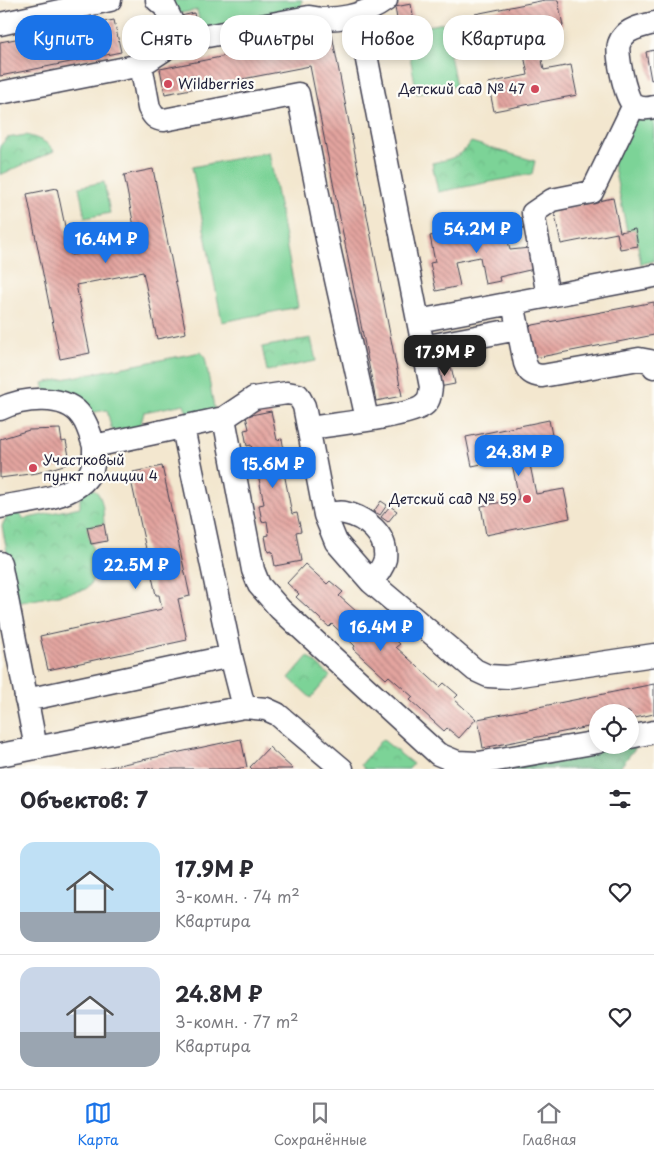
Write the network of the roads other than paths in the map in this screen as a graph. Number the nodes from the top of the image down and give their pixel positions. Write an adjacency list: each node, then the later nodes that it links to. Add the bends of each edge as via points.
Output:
1 (110, 0): 8 (lane)
2 (157, 0): 6 (lane)
3 (386, 0): 5 (lane)
4 (307, 8): 5 (lane, via 321,19); 9 (lane)
5 (358, 14): 17 (lane)
6 (169, 15)
7 (654, 23): 13 (lane, via 636,28 624,35 618,44 627,96)
8 (0, 24)
9 (210, 34)
10 (149, 60): 11 (lane)
11 (141, 65): 12 (lane); 23 (lane, via 149,108 158,120 298,94)
12 (0, 93)
13 (644, 106): 15 (lane, via 592,192 552,200 533,213)
14 (654, 276): 15 (lane)
15 (548, 296): 16 (lane)
16 (513, 303): 17 (lane); 18 (lane)
17 (418, 321): 19 (lane)
18 (518, 329): 19 (lane); 20 (lane, via 524,363 534,375 639,359 650,361)
19 (423, 347): 23 (lane, via 431,387 426,404 418,410)
20 (654, 367)
21 (0, 408): 26 (lane, via 21,402 60,401 74,408 83,418)
22 (224, 418): 24 (lane); 25 (lane, via 254,398 287,392 298,395); 40 (lane, via 253,570 259,585 280,609 431,748)
23 (367, 419): 25 (lane)
24 (183, 428): 26 (lane); 31 (lane)
25 (309, 428): 28 (lane)
26 (94, 446): 27 (lane, via 94,463 88,476 75,489 61,495)
27 (0, 507)
28 (325, 515): 30 (lane, via 336,542); 30 (lane, via 342,512 358,517 375,529 384,545 385,559)
29 (0, 564): 33 (lane)
30 (371, 582): 32 (lane, via 475,670 488,676 507,677)
31 (231, 656): 33 (lane); 34 (lane)
32 (654, 656)
33 (26, 700): 38 (lane)
34 (244, 707): 38 (lane); 41 (lane, via 266,709 277,714)
35 (654, 732): 36 (lane)
36 (639, 734)
37 (589, 744): 40 (lane)
38 (36, 748): 39 (lane)
39 (0, 756)
40 (456, 766)
41 (342, 769)

